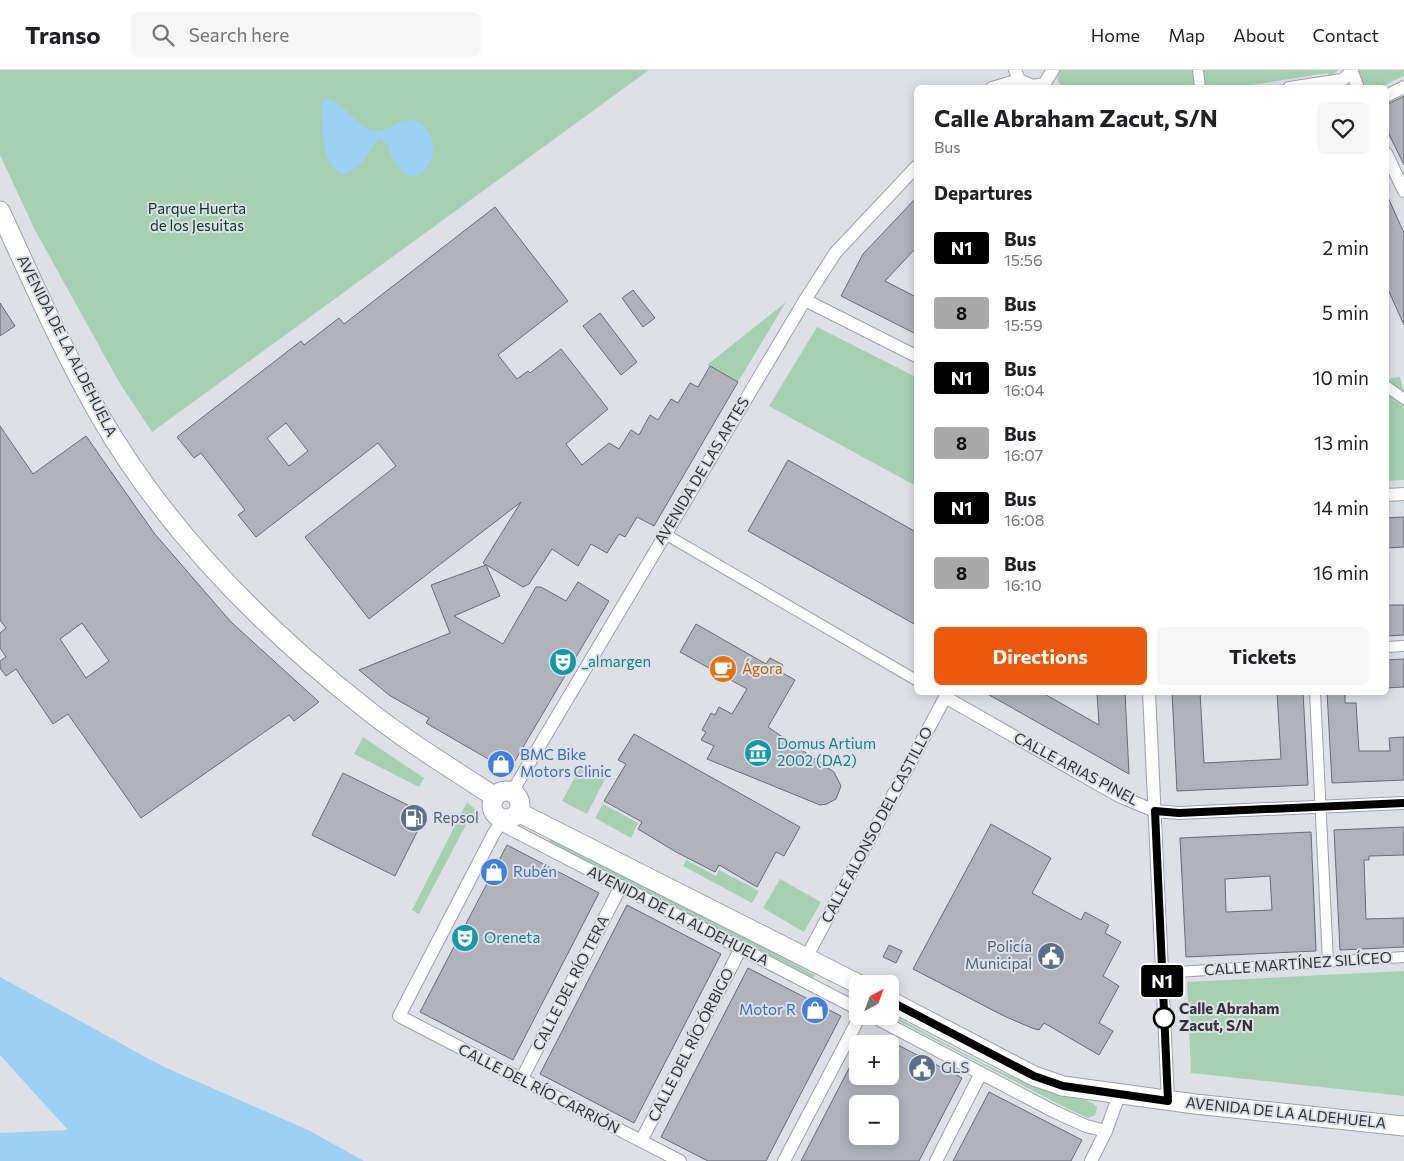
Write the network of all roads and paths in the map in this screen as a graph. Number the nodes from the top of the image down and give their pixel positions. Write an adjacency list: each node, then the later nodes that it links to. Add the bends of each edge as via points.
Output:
1 (1198, 70): 8 (street)
2 (1351, 71): 9 (street, via 1342,80); 10 (street)
3 (1017, 75): 5 (street); 6 (street)
4 (1052, 78): 7 (street)
5 (998, 85)
6 (1030, 85)
7 (1040, 85)
8 (1200, 85)
9 (1309, 85)
10 (1357, 85)
11 (1404, 87): 12 (street)
12 (1389, 94)
13 (1389, 158): 15 (street)
14 (914, 170): 18 (street, AVENIDA DE LAS ARTES, via 836,252)
15 (1401, 176): 16 (street)
16 (1404, 191)
17 (0, 211): 32 (main road, AVENIDA DE LA ALDEHUELA, via 99,415 174,523 232,589 366,710)
18 (805, 300): 19 (street); 24 (street, AVENIDA DE LAS ARTES)
19 (914, 355)
20 (1389, 388): 21 (street)
21 (1404, 399)
22 (1404, 494): 23 (street)
23 (1389, 495)
24 (665, 534): 27 (street); 32 (street, AVENIDA DE LAS ARTES)
25 (1404, 646): 26 (street)
26 (1389, 647)
27 (914, 679)
28 (942, 695): 40 (street, CALLE ALONSO DEL CASTILLO)
29 (945, 695): 35 (street, CALLE ARIAS PINEL, via 1119,796)
30 (1149, 695): 35 (street)
31 (1315, 695): 34 (street)
32 (504, 795): 36 (main road, via 493,809 496,814); 36 (main road, via 519,799)
33 (1404, 803): 34 (street, CALLE ARIAS PINEL)
34 (1321, 806): 35 (street, CALLE ARIAS PINEL, via 1179,813); 41 (street)
35 (1155, 811): 42 (street)
36 (507, 818): 37 (street, AVENIDA DE LA ALDEHUELA); 40 (main road, AVENIDA DE LA ALDEHUELA); 49 (street, CALLE DEL RÍO CARRIÓN, via 399,1016)
37 (621, 886): 38 (street, AVENIDA DE LA ALDEHUELA); 49 (street, CALLE DEL RÍO TERA)
38 (741, 948): 44 (street, AVENIDA DE LA ALDEHUELA); 54 (street, CALLE DEL RÍO ÓRBIGO)
39 (1404, 957): 41 (street, CALLE MARTÍNEZ SILÍCEO)
40 (806, 958): 43 (main road, AVENIDA DE LA ALDEHUELA)
41 (1328, 962): 42 (street, CALLE MARTÍNEZ SILÍCEO)
42 (1162, 973): 51 (street)
43 (849, 980)
44 (849, 1004)
45 (899, 1006): 50 (main road, AVENIDA DE LA ALDEHUELA, via 1034,1076 1063,1086)
46 (855, 1025): 56 (street)
47 (889, 1025): 48 (street)
48 (981, 1073): 53 (street, via 1086,1126); 57 (street)
49 (521, 1080): 54 (street, CALLE DEL RÍO CARRIÓN)
50 (1120, 1095): 51 (main road, AVENIDA DE LA ALDEHUELA); 53 (street)
51 (1168, 1101): 52 (main road, AVENIDA DE LA ALDEHUELA)
52 (1404, 1126)
53 (1106, 1131): 58 (street)
54 (641, 1141): 55 (street, CALLE DEL RÍO CARRIÓN)
55 (680, 1161)
56 (784, 1161)
57 (936, 1161)
58 (1091, 1161)

